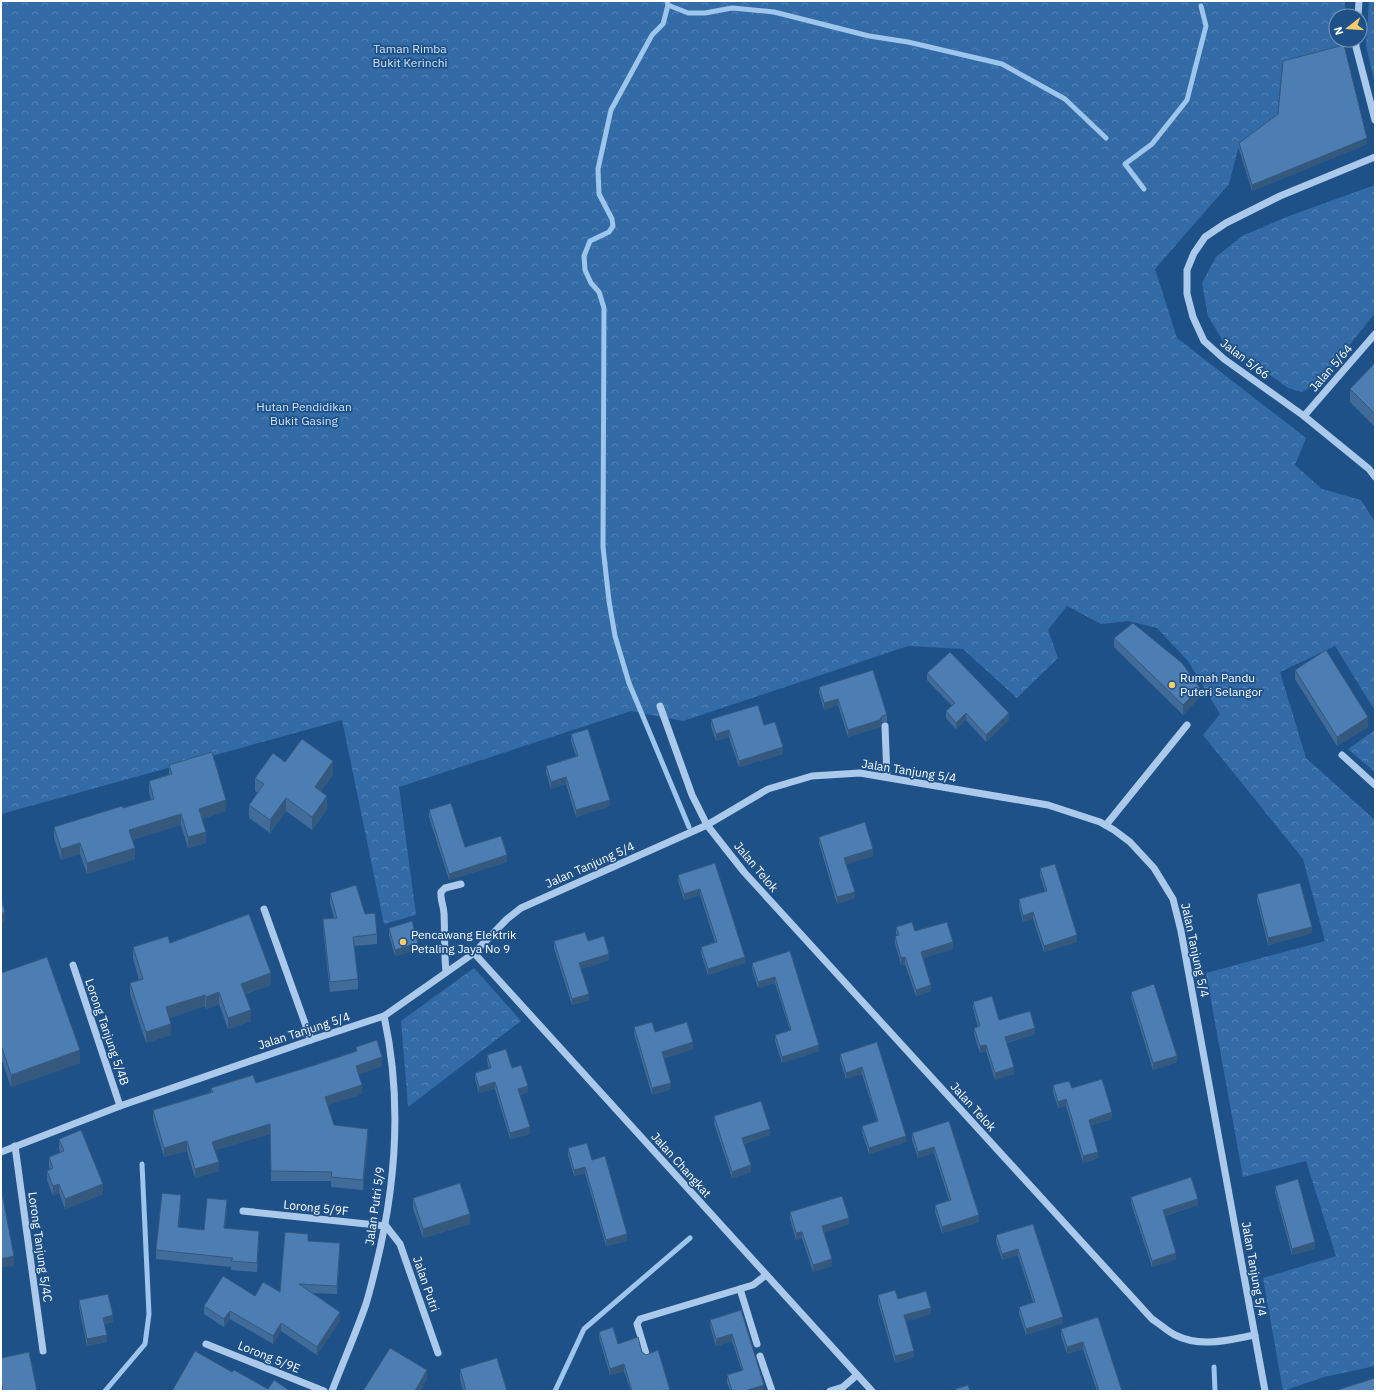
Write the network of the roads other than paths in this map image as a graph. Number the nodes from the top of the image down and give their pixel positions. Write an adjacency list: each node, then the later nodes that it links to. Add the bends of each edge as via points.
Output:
1 (1357, 48): 2 (street)
2 (1375, 120)
3 (1375, 157): 5 (street, Jalan 5/66, via 1280,196 1226,223 1205,237 1187,270 1187,294 1193,317 1204,341 1224,359)
4 (1375, 334): 5 (street, Jalan 5/64)
5 (1304, 416): 6 (street, Jalan 5/66, via 1369,469)
6 (1375, 477)
7 (660, 706): 13 (street, Jalan Telok, via 692,795)
8 (1187, 725): 14 (street)
9 (885, 726): 11 (street)
10 (1342, 755): 12 (street)
11 (887, 777): 13 (street, Jalan Tanjung 5/4, via 860,773 812,776 768,789); 14 (street, Jalan Tanjung 5/4, via 1048,805)
12 (1375, 785)
13 (707, 825): 17 (street, Jalan Tanjung 5/4, via 521,908); 29 (street, Jalan Telok, via 749,878 1152,1319 1174,1335 1189,1341 1206,1343)
14 (1106, 826): 29 (street, Jalan Tanjung 5/4, via 1130,842 1154,868 1173,899 1182,931)
15 (461, 884): 19 (street, via 445,888 441,892)
16 (264, 909): 21 (street)
17 (474, 953): 19 (street, Jalan Tanjung 5/4); 27 (street, Jalan Changkat)
18 (72, 965): 22 (street, Lorong Tanjung 5/4B)
19 (446, 972): 20 (street, Jalan Tanjung 5/4)
20 (384, 1016): 21 (street, Jalan Tanjung 5/4); 26 (street, Jalan Putri 5/9, via 390,1044 394,1092 394,1149)
21 (311, 1040): 22 (street, Jalan Tanjung 5/4)
22 (120, 1106): 23 (street, Jalan Tanjung 5/4)
23 (14, 1146): 24 (street, Jalan Tanjung 5/4); 32 (street, Lorong Tanjung 5/4C)
24 (1, 1152)
25 (243, 1211): 26 (street, Lorong 5/9F)
26 (386, 1226): 33 (street, Jalan Putri, via 400,1244); 38 (street, Jalan Putri 5/9, via 366,1303)
27 (766, 1275): 28 (street, via 753,1285); 36 (street, Jalan Changkat)
28 (740, 1289): 31 (street); 35 (street, via 640,1319 637,1324)
29 (1255, 1335): 42 (street, Jalan Tanjung 5/4)
30 (206, 1344): 37 (street, Lorong 5/9E)
31 (757, 1344)
32 (43, 1351)
33 (438, 1352)
34 (760, 1356): 39 (street)
35 (647, 1357)
36 (857, 1375): 40 (street, via 843,1387); 41 (street, Jalan Changkat)
37 (324, 1391)
38 (332, 1391)
39 (772, 1391)
40 (830, 1391)
41 (872, 1391)
42 (1265, 1391)

